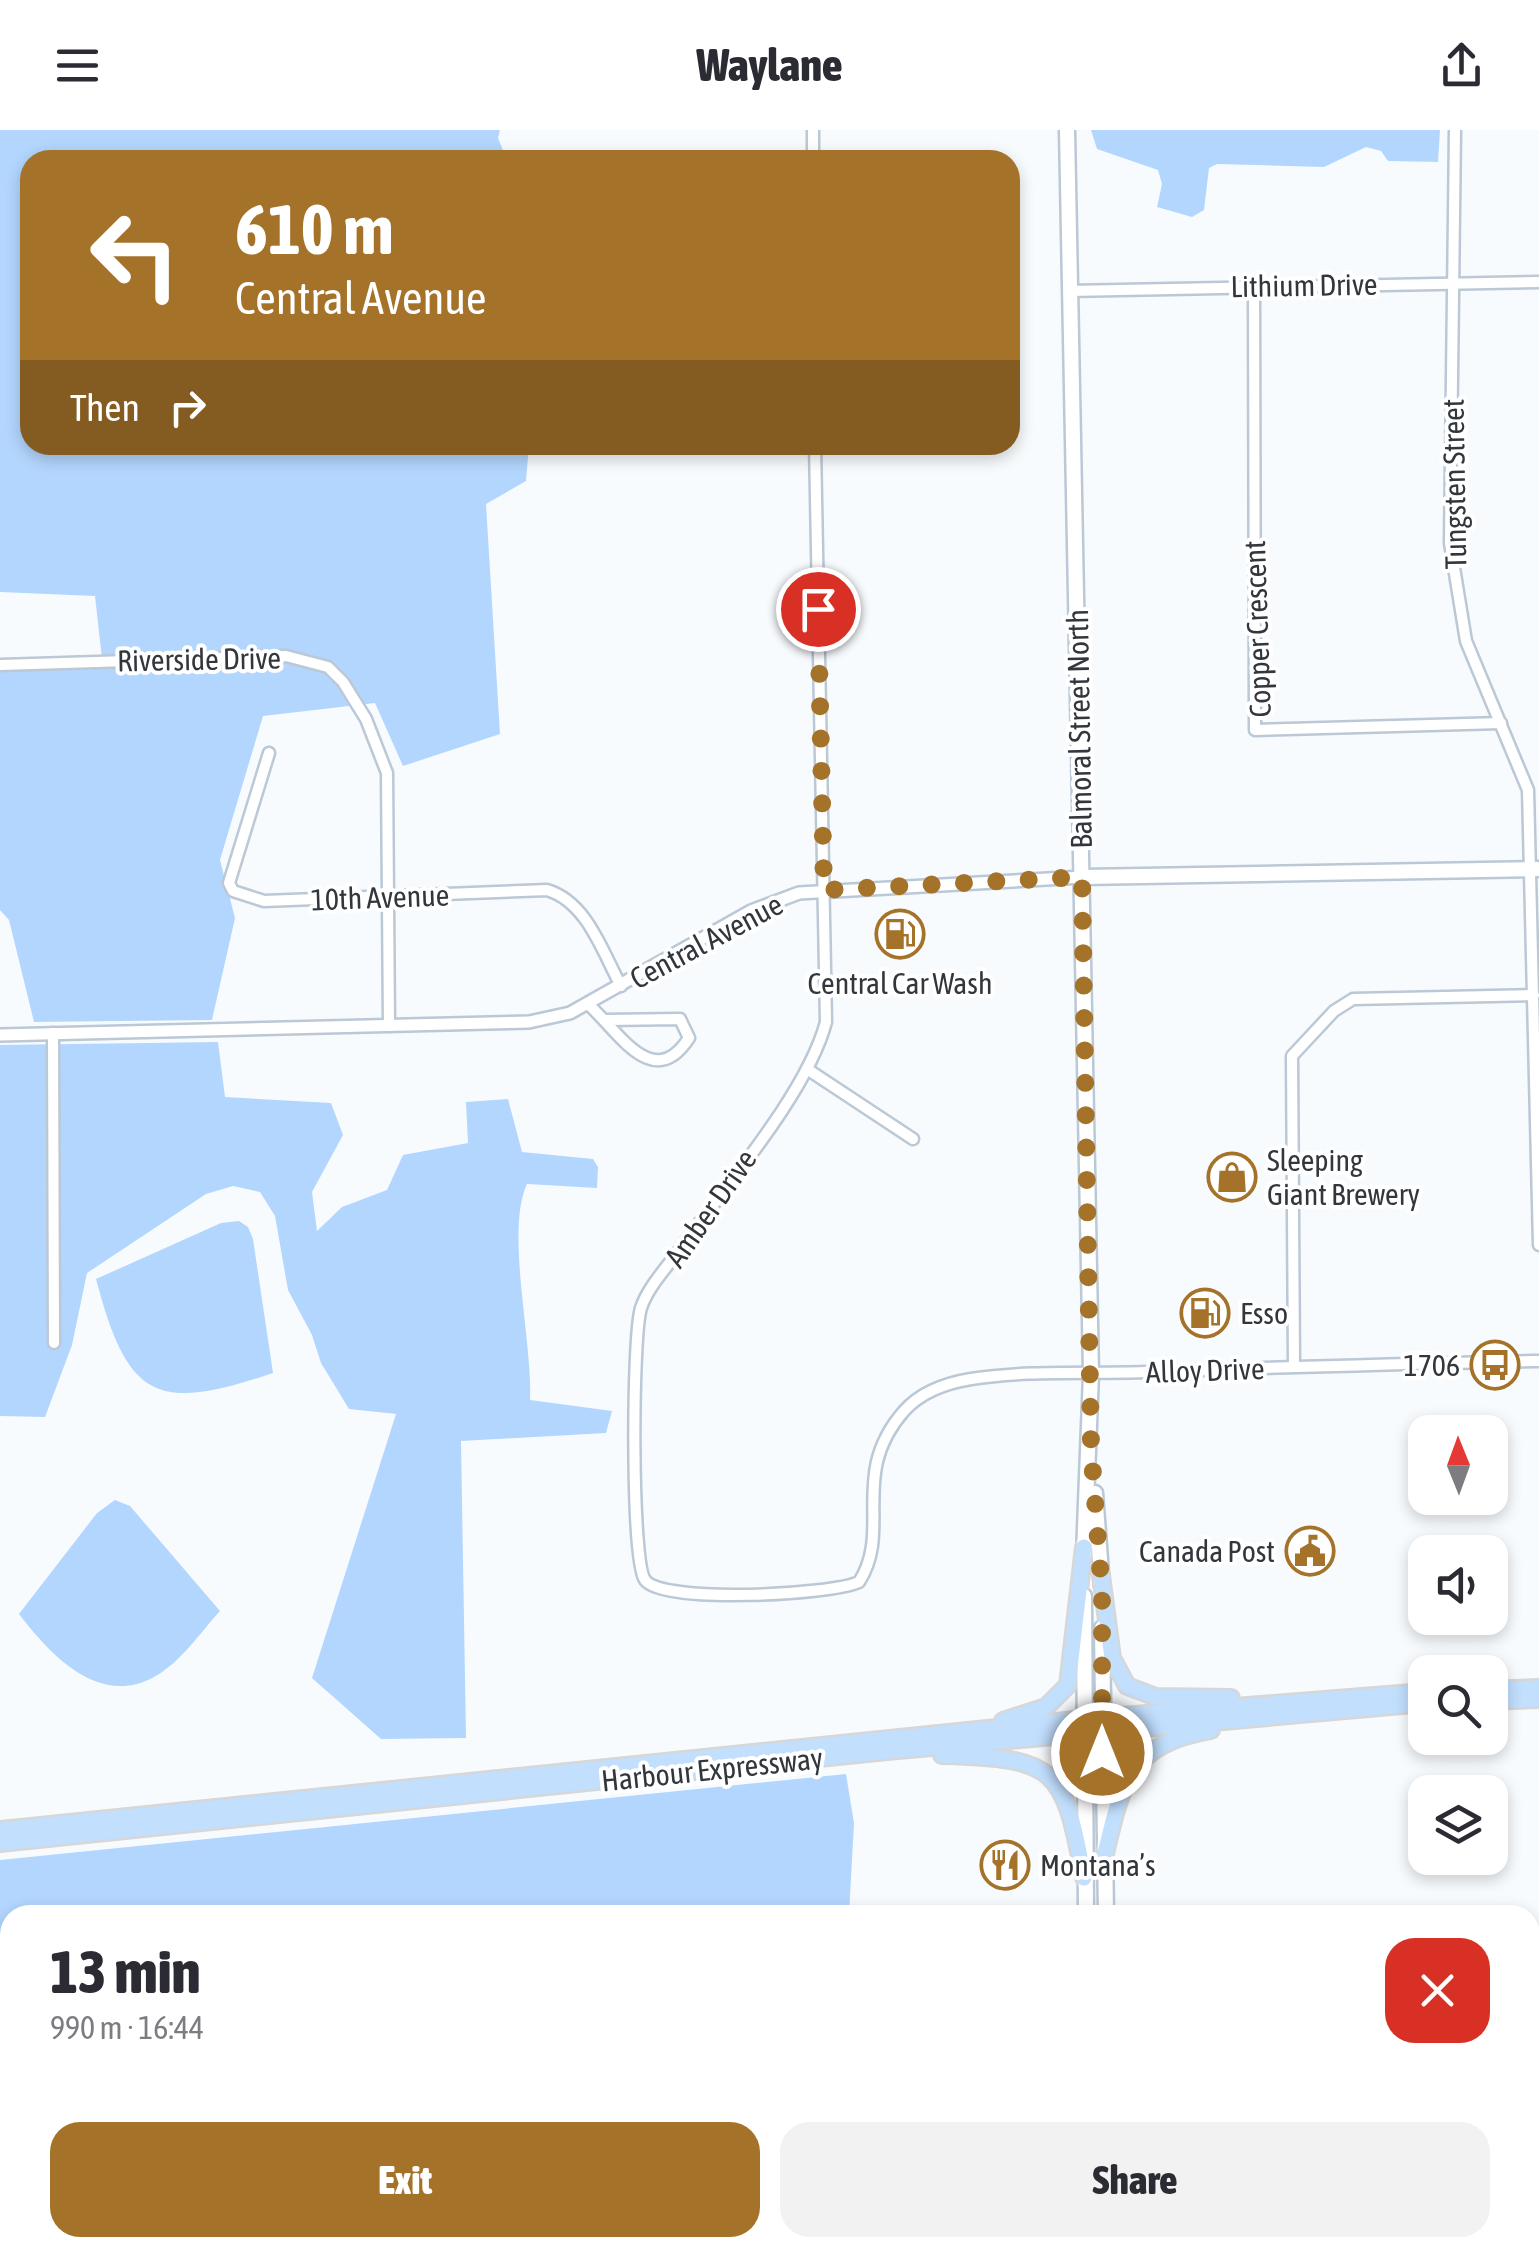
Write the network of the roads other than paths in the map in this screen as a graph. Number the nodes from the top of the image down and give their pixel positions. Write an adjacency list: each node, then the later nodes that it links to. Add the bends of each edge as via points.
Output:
1 (1067, 130): 6 (main road, Balmoral Street North)
2 (1455, 130): 3 (street, Tungsten Street)
3 (1454, 282): 4 (street, Lithium Drive); 5 (street, Lithium Drive); 9 (street, Tungsten Street, via 1450,543 1466,641)
4 (1539, 282)
5 (1254, 286): 6 (street, Lithium Drive); 9 (street, Copper Crescent, via 1255,730)
6 (1069, 291): 12 (main road, Balmoral Street North)
7 (815, 455): 13 (street, Amber Drive)
8 (0, 665): 14 (street, Riverside Drive, via 286,656 328,667 366,720 386,773)
9 (1502, 722): 11 (street, Tungsten Street, via 1528,790)
10 (269, 753): 14 (street, 10th Avenue, via 229,883 233,891 264,901)
11 (1535, 869): 12 (main road, Central Avenue); 16 (street, Tungsten Street)
12 (1082, 877): 13 (street, Central Avenue); 28 (main road, Balmoral Street North)
13 (824, 890): 15 (street, Central Avenue, via 751,911); 22 (street, Amber Drive, via 826,1022)
14 (388, 899): 15 (street, 10th Avenue, via 547,890 567,896); 19 (street, Riverside Drive)
15 (621, 986): 17 (street, Central Avenue)
16 (1534, 996): 24 (street, Tungsten Street); 27 (street, via 1353,999 1292,1056)
17 (588, 1004): 18 (street); 19 (street, Central Avenue, via 519,1023)
18 (606, 1020): 18 (street, via 642,1058 677,1057 690,1038 680,1019 669,1016)
19 (389, 1026): 20 (street, Central Avenue)
20 (52, 1034): 21 (street, Central Avenue); 25 (street)
21 (0, 1035)
22 (808, 1069): 23 (street); 30 (street, Amber Drive, via 642,1303)
23 (913, 1139)
24 (1539, 1245)
25 (54, 1343)
26 (1539, 1361): 27 (street, Alloy Drive)
27 (1294, 1366): 28 (street, Alloy Drive)
28 (1092, 1374): 29 (main road, Balmoral Street North); 30 (street, Alloy Drive, via 972,1378 913,1402 878,1453 872,1554 860,1582 846,1588 670,1593 644,1578)
29 (1091, 1447): 31 (main road, Balmoral Street North); 32 (main road, Balmoral Street North)
30 (637, 1539)
31 (1084, 1547): 41 (main road, Balmoral Street North); 42 (main road, via 1068,1685 1046,1706)
32 (1101, 1575): 36 (main road, via 1112,1658 1132,1690 1156,1696); 41 (main road, Balmoral Street North)
33 (1539, 1688): 34 (main road)
34 (1508, 1689)
35 (1408, 1693): 36 (main road, Harbour Expressway)
36 (1330, 1698): 41 (main road, Harbour Expressway)
37 (1539, 1699): 38 (main road)
38 (1508, 1700)
39 (1408, 1704): 40 (main road, Harbour Expressway)
40 (1303, 1713): 41 (main road, Harbour Expressway); 46 (main road, via 1199,1732 1141,1758 1120,1791)
41 (1094, 1725): 42 (main road, Harbour Expressway); 43 (main road, Harbour Expressway); 46 (main road, Balmoral Street North); 47 (main road, Balmoral Street North)
42 (973, 1731): 44 (main road, Harbour Expressway)
43 (868, 1754): 45 (main road, Harbour Expressway); 47 (main road, via 1005,1757 1040,1767 1067,1798)
44 (0, 1830)
45 (0, 1843)
46 (1105, 1854): 49 (main road, Balmoral Street North)
47 (1084, 1878): 48 (main road, Balmoral Street North)
48 (1086, 1905)
49 (1106, 1905)

